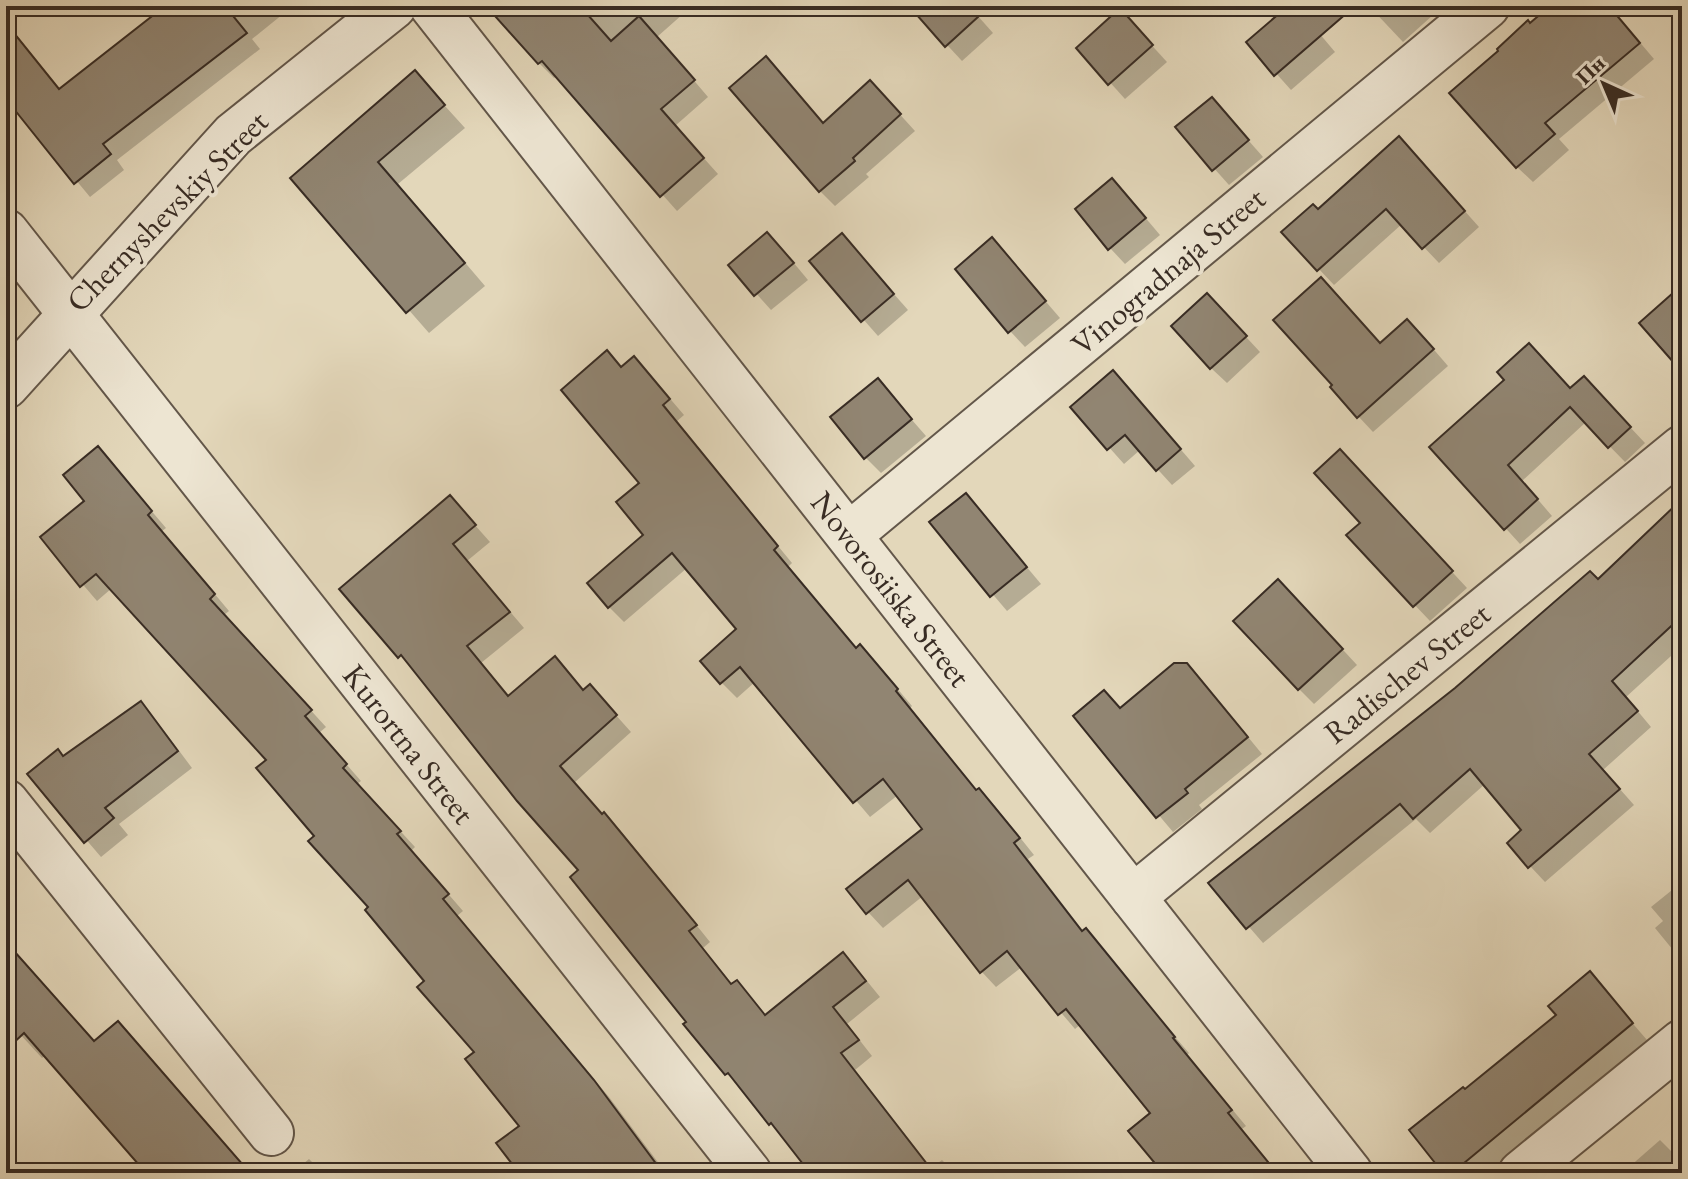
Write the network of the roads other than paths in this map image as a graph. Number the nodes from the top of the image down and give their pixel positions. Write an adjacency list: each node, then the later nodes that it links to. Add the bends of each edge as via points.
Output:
1 (394, 6): 5 (street, Chernyshevskiy Street, via 233,135)
2 (432, 6): 9 (street, Novorosiiska Street)
3 (1487, 6): 9 (street, Vinogradnaja Street)
4 (6, 232): 5 (street, Kurortna Street)
5 (69, 315): 6 (street, Chernyshevskiy Street); 7 (street); 14 (street, Kurortna Street)
6 (6, 343)
7 (6, 386)
8 (1682, 448): 11 (street, Radischev Street)
9 (849, 535): 11 (street, Novorosiiska Street)
10 (6, 802): 13 (street)
11 (1133, 897): 15 (street, Novorosiiska Street)
12 (1682, 1042): 16 (street)
13 (271, 1133)
14 (749, 1173)
15 (1350, 1173)
16 (1521, 1173)

